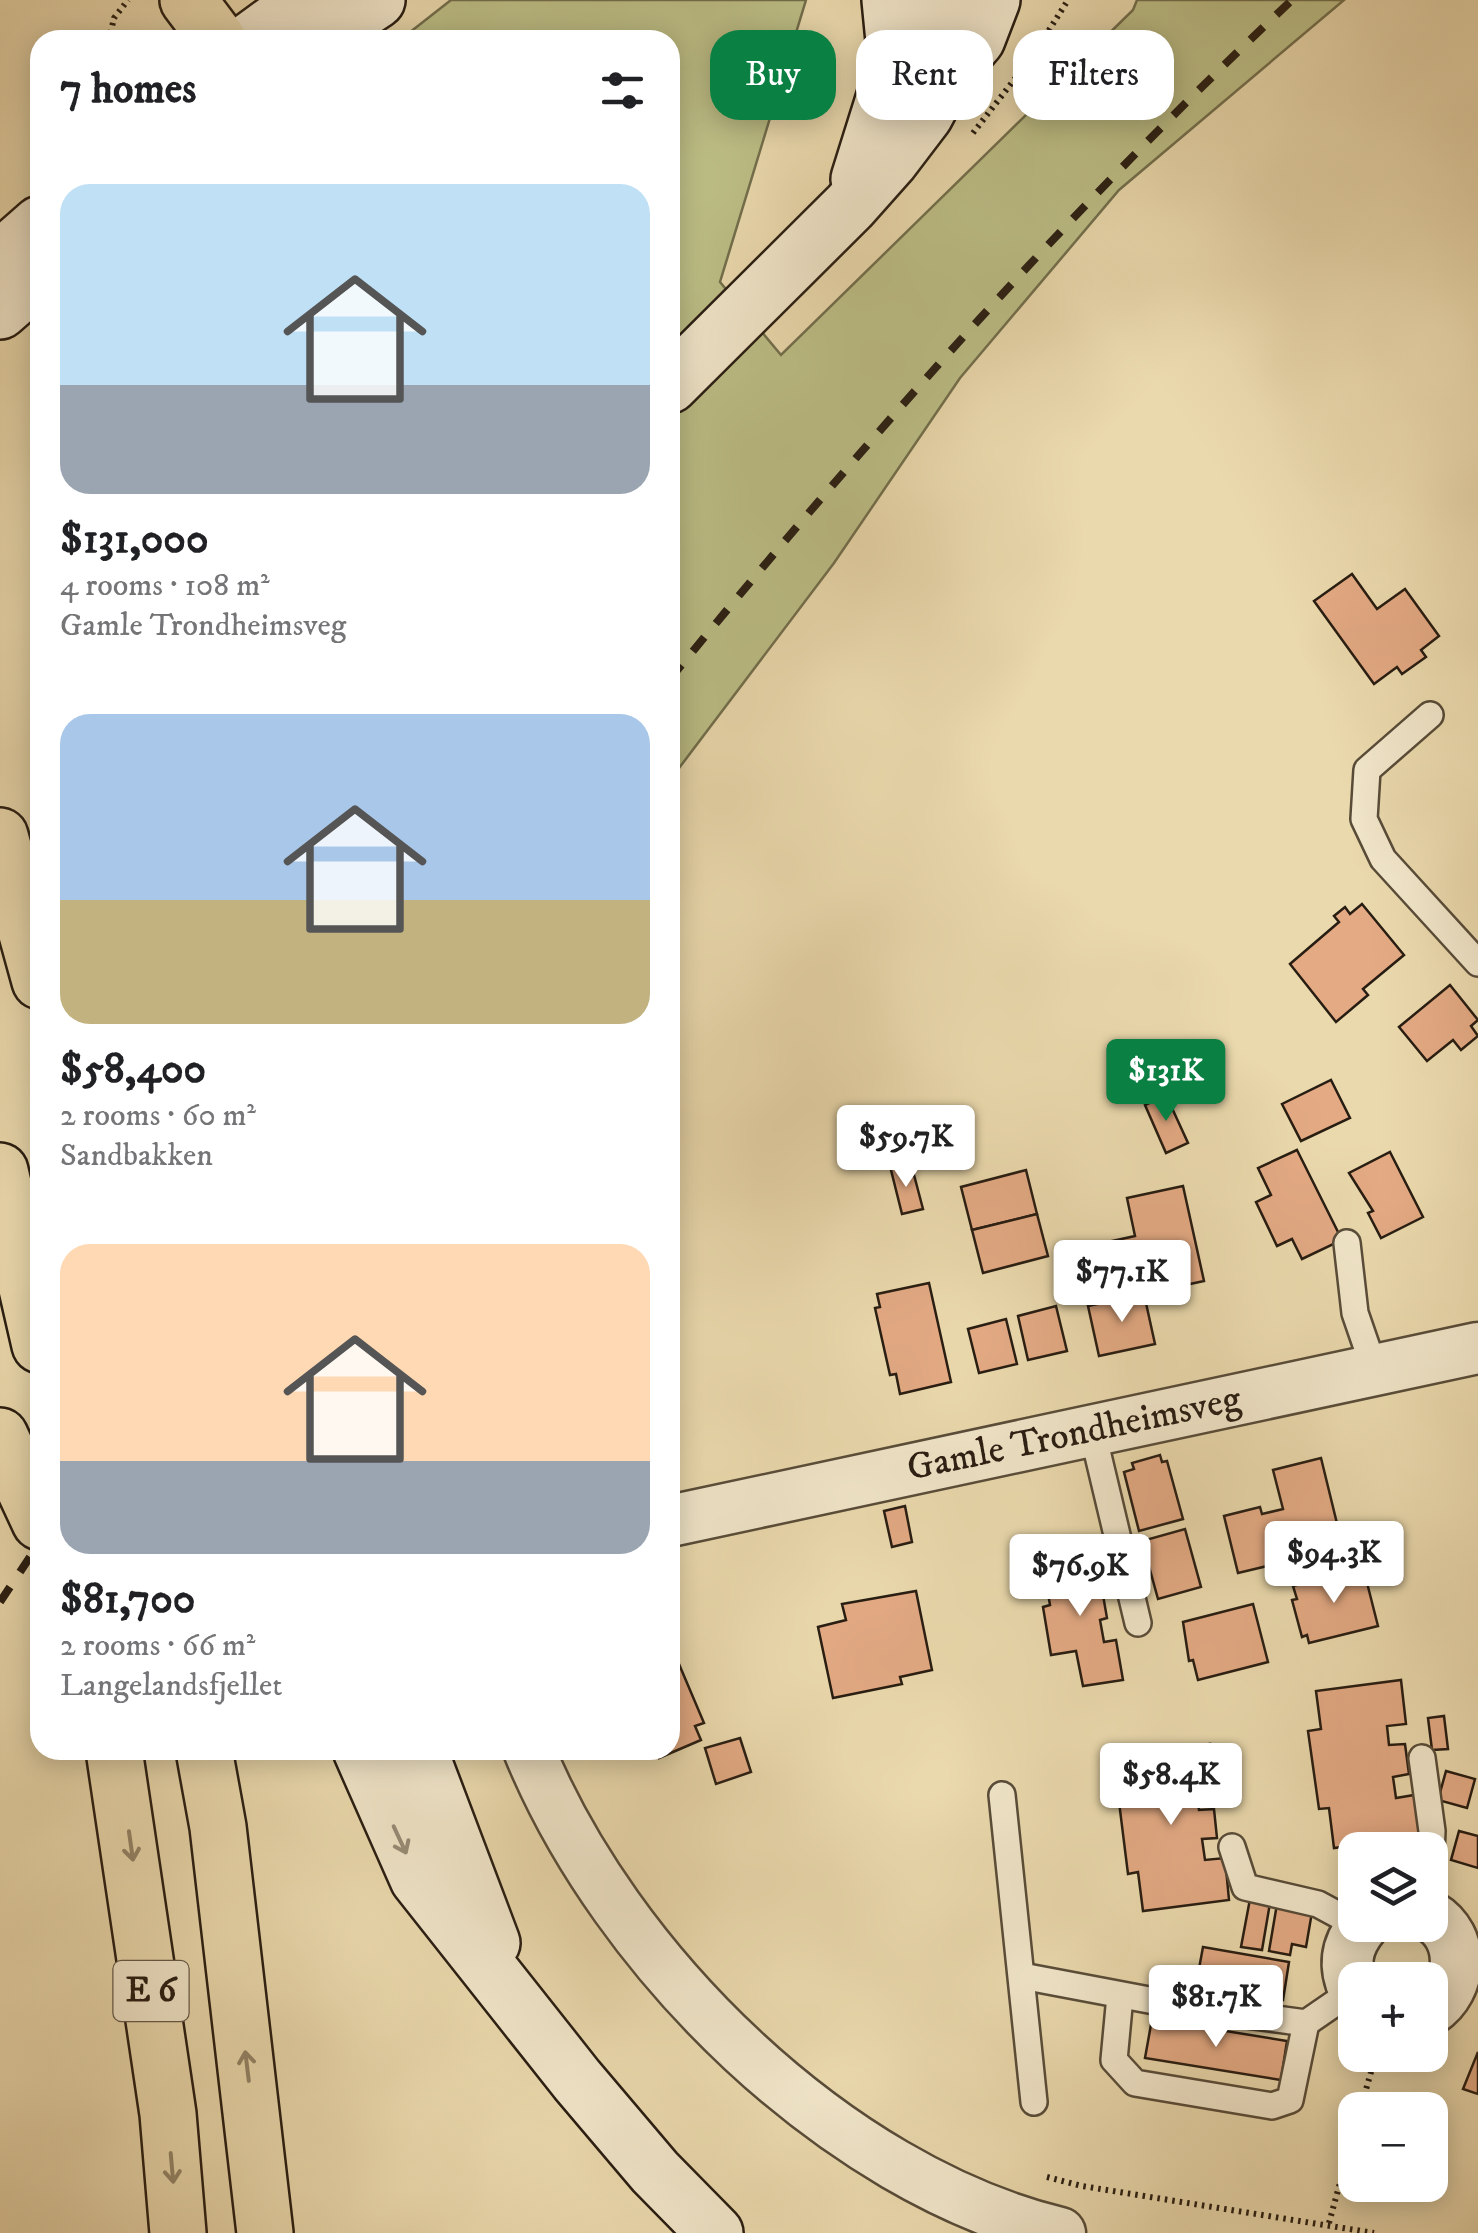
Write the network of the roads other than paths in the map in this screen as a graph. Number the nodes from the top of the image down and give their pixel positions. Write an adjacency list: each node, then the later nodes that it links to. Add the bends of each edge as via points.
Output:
1 (188, 0): 7 (highway)
2 (306, 0): 8 (street)
3 (377, 0): 9 (street)
4 (890, 0): 13 (street, via 896,61)
5 (940, 0): 10 (street)
6 (992, 0): 11 (street)
7 (210, 30)
8 (266, 30)
9 (332, 30)
10 (938, 30)
11 (980, 30)
12 (920, 120): 13 (street)
13 (850, 206): 16 (street)
14 (30, 254): 15 (street)
15 (0, 311)
16 (680, 375)
17 (1430, 715): 20 (lane, via 1367,770 1364,819 1383,859)
18 (0, 836): 19 (highway)
19 (30, 945)
20 (1478, 963)
21 (0, 1171): 23 (highway)
22 (1347, 1243): 25 (lane, via 1354,1312)
23 (30, 1302)
24 (1478, 1348): 25 (street, Gamle Trondheimsveg)
25 (1375, 1371): 26 (street, Gamle Trondheimsveg)
26 (1092, 1430): 29 (street, Gamle Trondheimsveg); 30 (lane)
27 (0, 1436): 28 (highway)
28 (30, 1500)
29 (680, 1518)
30 (1138, 1623)
31 (1422, 1758): 38 (lane)
32 (115, 1760): 49 (highway, E 6, one-way to 49, via 168,2114)
33 (206, 1760): 50 (highway, E 6, one-way to 33)
34 (366, 1760): 45 (street, one-way to 45, via 418,1879)
35 (422, 1760): 45 (street)
36 (535, 1760): 52 (street, via 582,1852 642,1938 770,2075 879,2156 939,2188)
37 (1002, 1795): 42 (lane)
38 (1432, 1832)
39 (1232, 1847): 40 (lane, via 1245,1887)
40 (1338, 1914)
41 (1455, 1942): 43 (street)
42 (1022, 1976): 44 (lane); 48 (lane)
43 (1448, 1992)
44 (1120, 1996): 47 (lane); 47 (lane, via 1114,2060 1135,2083 1272,2106 1290,2100)
45 (514, 1997): 51 (street, via 655,2172)
46 (1338, 2002): 47 (lane)
47 (1306, 2023)
48 (1034, 2102)
49 (178, 2233)
50 (265, 2233)
51 (715, 2233)
52 (1060, 2233)

